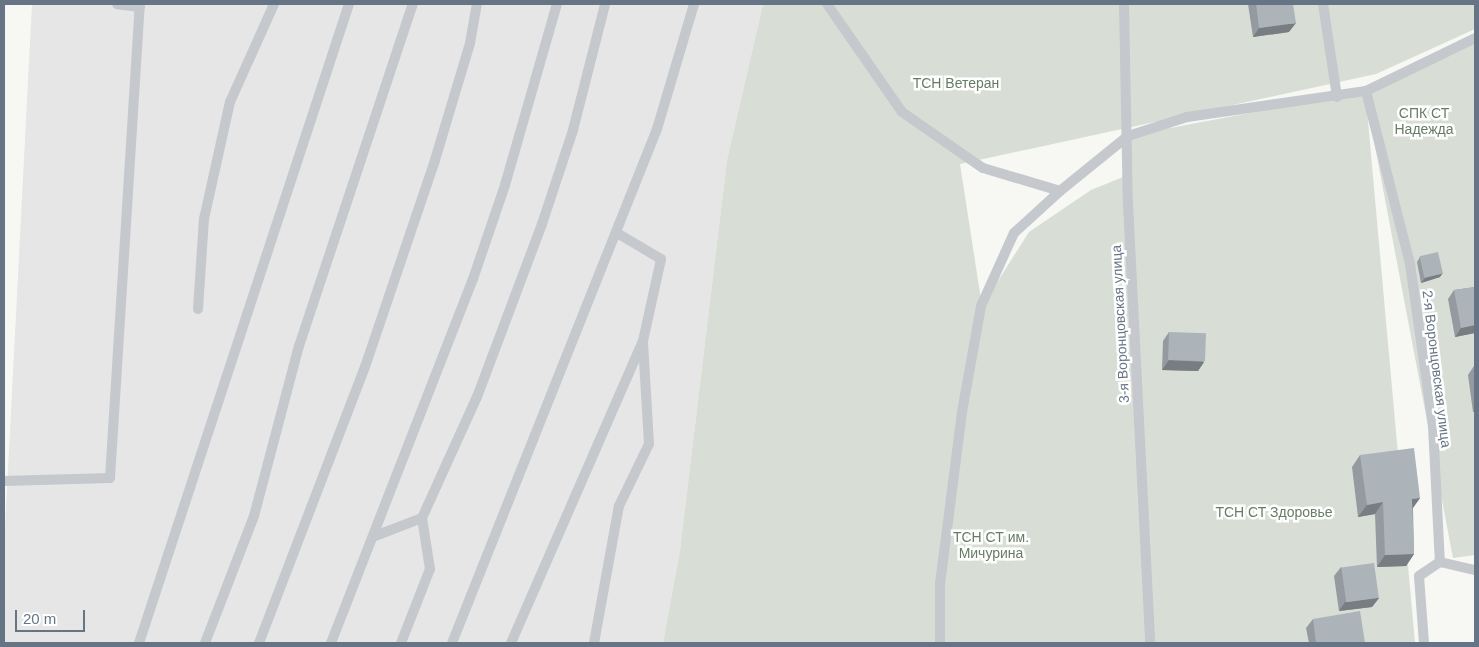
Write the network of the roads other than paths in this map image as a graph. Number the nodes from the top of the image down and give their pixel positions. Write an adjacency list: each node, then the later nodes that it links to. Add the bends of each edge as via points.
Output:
1 (117, 4): 20 (lane, via 140,7 110,478)
2 (274, 4): 18 (lane, via 230,102 204,218)
3 (349, 4): 26 (lane)
4 (412, 4): 27 (lane, via 300,346 254,516)
5 (477, 4): 28 (lane, via 470,43 435,160 365,367)
6 (557, 4): 22 (lane, via 505,185)
7 (605, 4): 21 (lane, via 574,130 542,224 478,396)
8 (694, 4): 17 (lane, via 660,120)
9 (827, 4): 16 (lane, via 902,112 983,168)
10 (1124, 4): 15 (lane, 3-я Воронцовская улица)
11 (1323, 4): 14 (lane)
12 (1475, 38): 13 (lane)
13 (1366, 91): 14 (lane); 23 (lane, 2-я Воронцовская улица, via 1410,264 1433,426)
14 (1336, 97): 15 (lane, via 1187,117)
15 (1128, 136): 16 (lane); 36 (lane, 3-я Воронцовская улица)
16 (1060, 190): 35 (lane, via 1014,233 981,306 962,412 940,584)
17 (617, 233): 19 (lane, via 661,259); 31 (lane)
18 (198, 309)
19 (643, 341): 25 (lane, via 649,444 620,506); 32 (lane)
20 (4, 481)
21 (422, 518): 22 (lane); 30 (lane, via 430,569)
22 (375, 536): 29 (lane)
23 (1440, 562): 24 (lane); 37 (lane, via 1420,576)
24 (1475, 570)
25 (595, 632): 33 (lane); 34 (lane)
26 (139, 643)
27 (205, 643)
28 (259, 643)
29 (331, 643)
30 (401, 643)
31 (452, 643)
32 (511, 643)
33 (587, 643)
34 (594, 643)
35 (940, 643)
36 (1150, 643)
37 (1424, 643)

